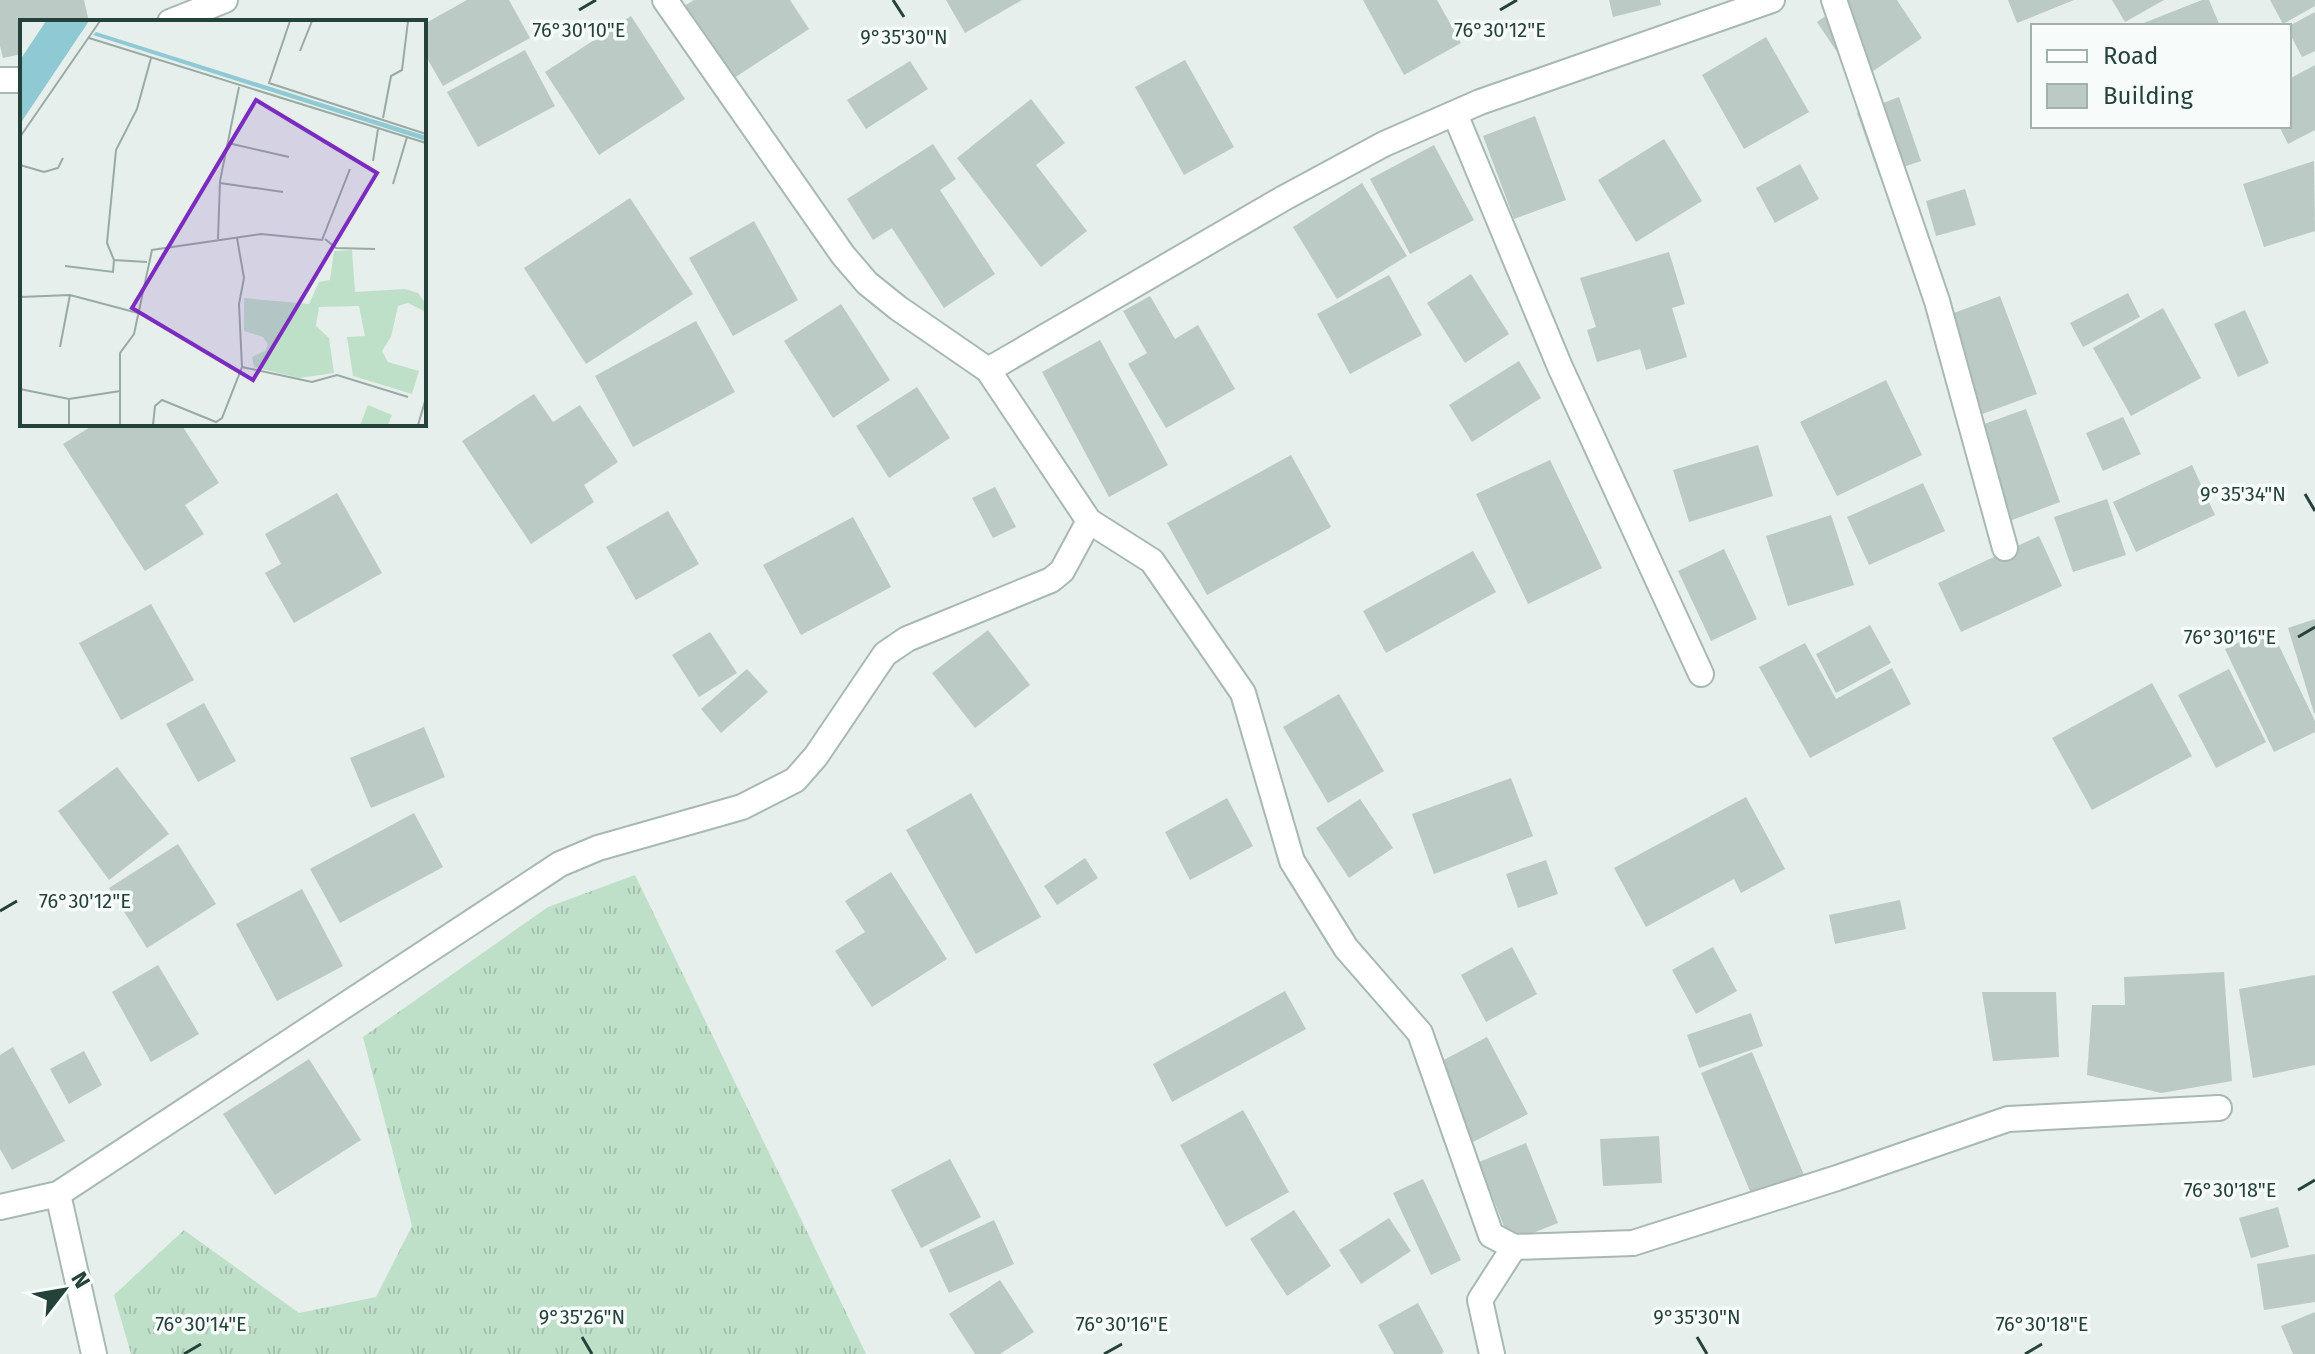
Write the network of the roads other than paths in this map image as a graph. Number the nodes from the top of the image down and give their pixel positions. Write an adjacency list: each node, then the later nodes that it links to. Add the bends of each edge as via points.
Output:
1 (225, 0): 5 (street)
2 (665, 0): 7 (street, via 867,283)
3 (1772, 0): 6 (street)
4 (1834, 0): 9 (street, via 1937,301)
5 (175, 20)
6 (1455, 114): 7 (street, via 1384,144 1284,198); 10 (street, via 1560,367)
7 (988, 370): 8 (street)
8 (1089, 521): 12 (street, via 1062,571 1051,580 907,639 885,654 795,780 742,807 560,864); 14 (street, via 1152,561 1243,693 1292,861 1346,948 1420,1033 1491,1235)
9 (2005, 548)
10 (1701, 674)
11 (2219, 1108): 14 (street, via 2008,1119 1633,1243)
12 (58, 1194): 13 (street); 15 (street)
13 (0, 1207)
14 (1514, 1247): 16 (street, via 1480,1300)
15 (94, 1354)
16 (1492, 1354)

